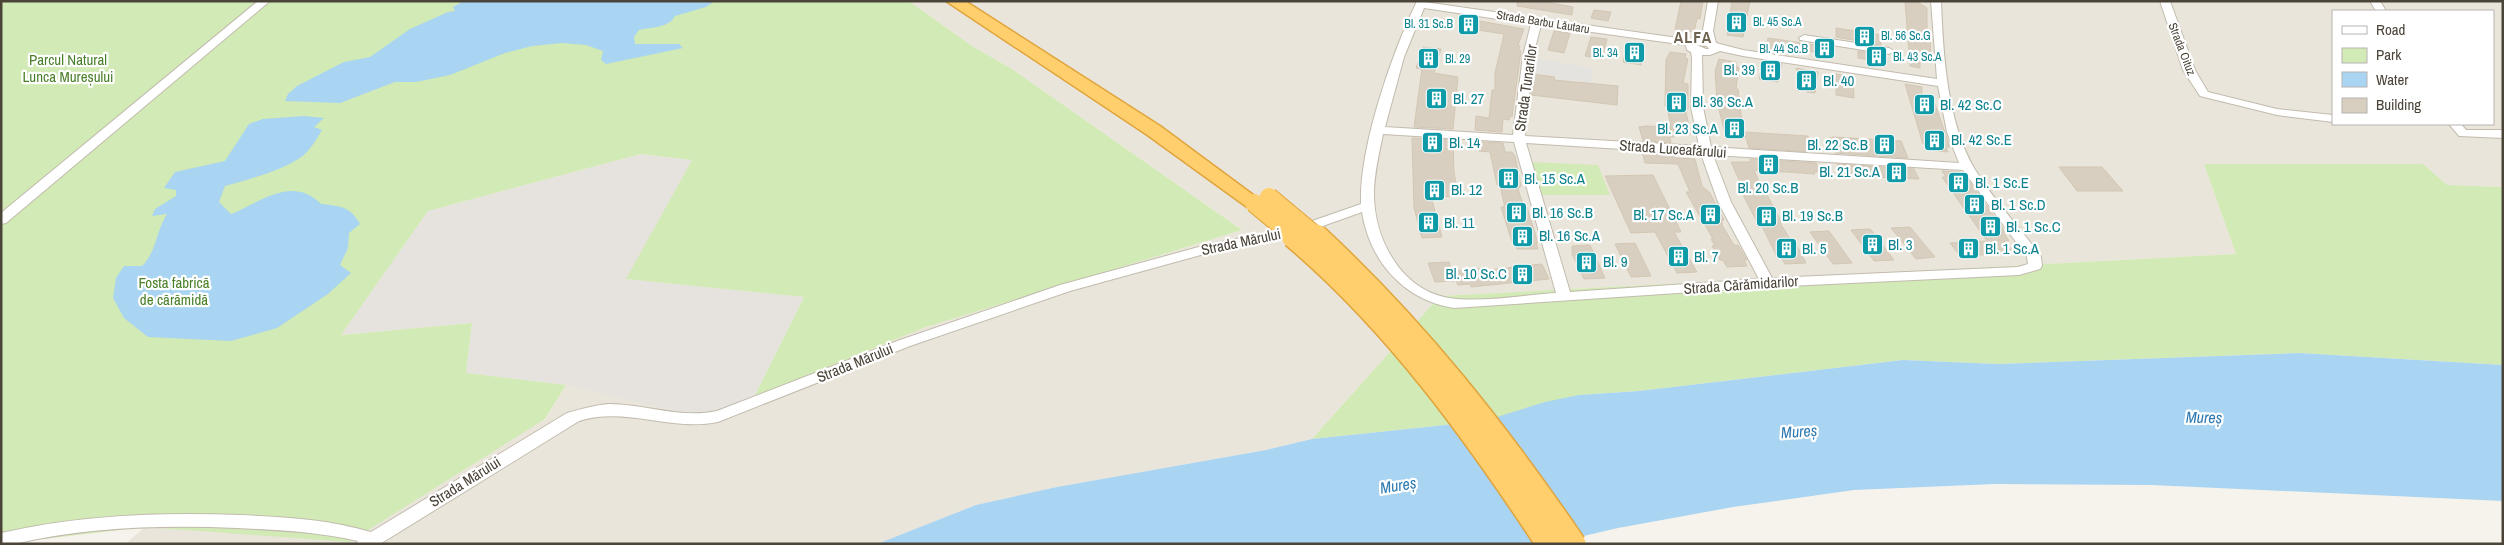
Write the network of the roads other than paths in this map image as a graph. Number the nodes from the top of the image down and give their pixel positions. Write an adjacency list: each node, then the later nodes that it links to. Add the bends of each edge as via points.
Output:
1 (265, 1): 26 (street)
2 (954, 1): 7 (highway)
3 (1713, 1): 9 (street)
4 (1936, 1): 16 (street)
5 (2165, 1): 17 (street, Strada Oituz, via 2189,70 2204,94 2277,112)
6 (1421, 2): 8 (street, Strada Barbu Lăutaru); 19 (street, via 1406,34)
7 (977, 8): 24 (highway, via 1153,130)
8 (1537, 22): 11 (street, Strada Barbu Lăutaru); 21 (street, Strada Tunarilor, via 1528,56)
9 (1708, 31): 11 (street); 12 (street)
10 (1804, 38): 14 (street)
11 (1695, 46): 12 (street, Strada Barbu Lăutaru); 15 (street)
12 (1712, 48): 14 (street, via 1742,53); 15 (street)
13 (1889, 51): 14 (street)
14 (1844, 57): 16 (street)
15 (1698, 65): 22 (street, via 1698,113)
16 (1944, 84): 23 (street, via 1950,122)
17 (2332, 119)
18 (2455, 125): 20 (street, via 2463,133)
19 (1378, 130): 21 (street, Strada Luceafărului); 25 (street, via 1370,167)
20 (2503, 134)
21 (1519, 139): 22 (street, Strada Luceafărului); 28 (street, Strada Tunarilor)
22 (1705, 151): 23 (street, Strada Luceafărului); 27 (street, via 1725,206)
23 (1967, 166): 27 (street, Strada Cărămidarilor, via 2034,256 2035,266 2019,271)
24 (1262, 200): 31 (highway, bridge, via 1396,338 1465,423); 32 (highway, bridge, via 1354,270 1429,348 1490,424)
25 (1368, 206): 28 (street, Strada Cărămidarilor, via 1377,238 1394,272 1428,298 1446,304); 30 (street, Strada Mărului, via 1298,230 1206,249 1065,288 905,343 712,418 614,408 586,412)
26 (1, 220)
27 (1768, 283): 28 (street, Strada Cărămidarilor)
28 (1564, 297)
29 (1, 540): 30 (street, via 76,525 172,519 320,525 347,530)
30 (370, 541)
31 (1548, 544)
32 (1574, 544)

